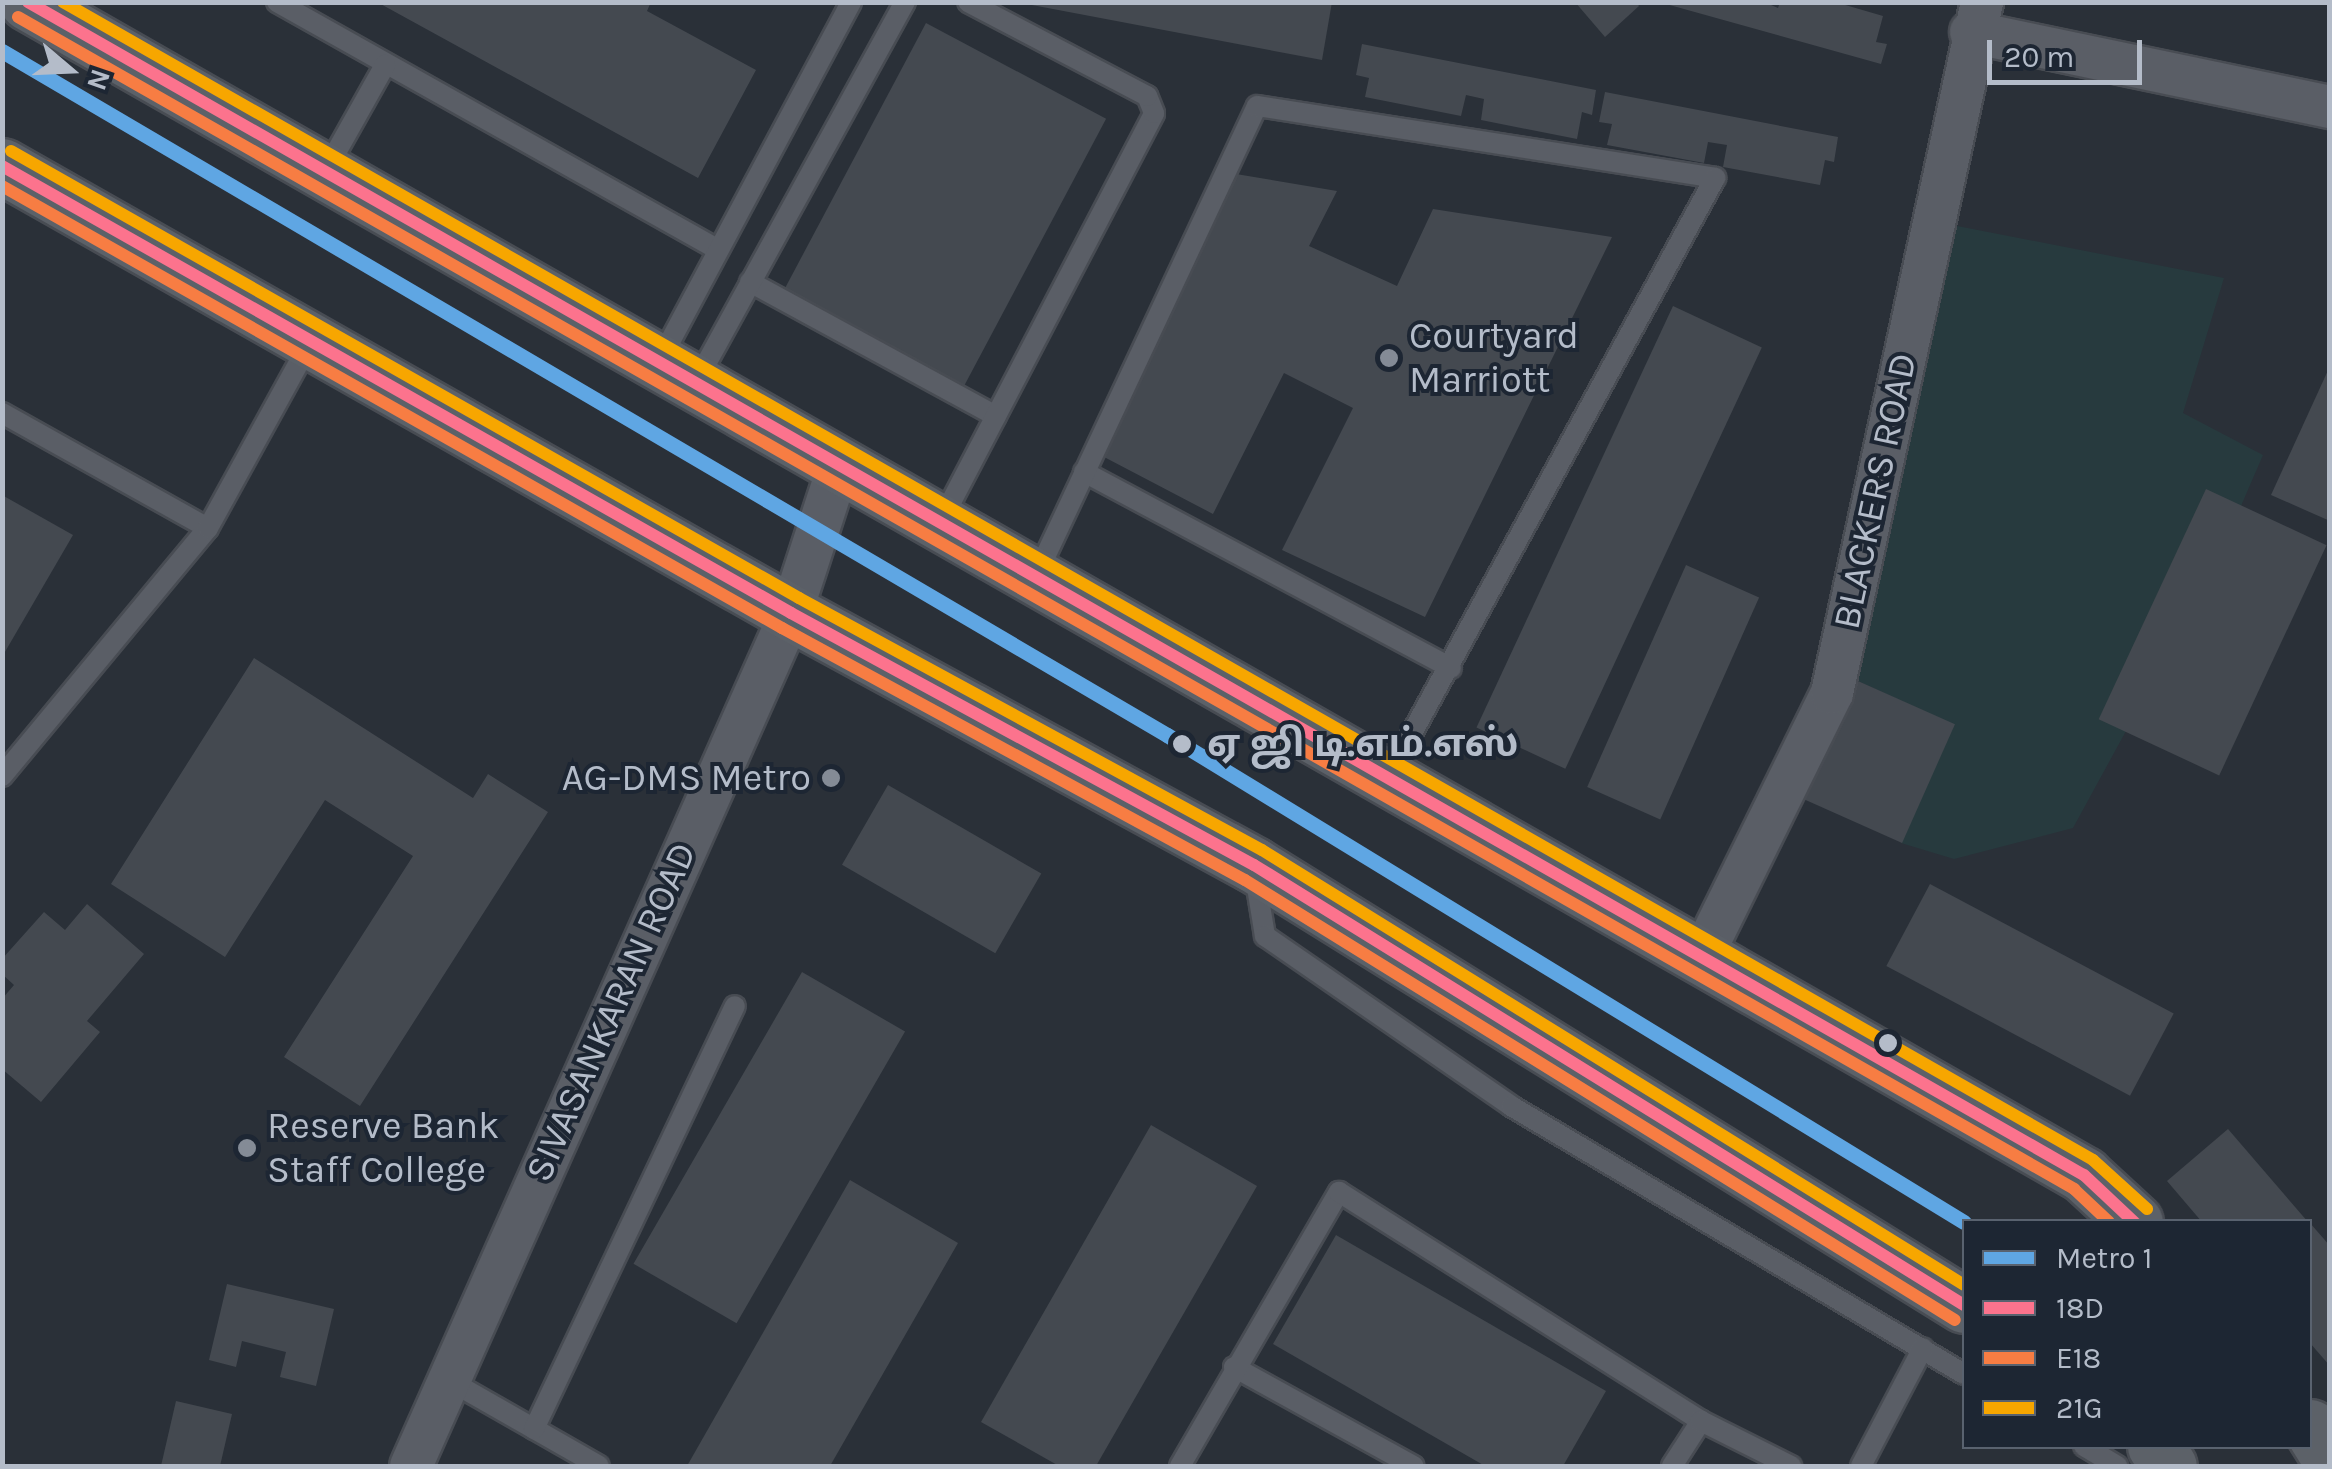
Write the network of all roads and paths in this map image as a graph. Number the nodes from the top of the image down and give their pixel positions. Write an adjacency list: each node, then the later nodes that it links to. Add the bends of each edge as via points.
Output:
1 (28, 2): 10 (main road)
2 (276, 2): 7 (lane)
3 (851, 2): 11 (lane)
4 (905, 2): 12 (lane)
5 (968, 2): 16 (lane, via 1148,96 1154,113)
6 (1976, 17): 8 (street); 27 (street, BLACKERS ROAD, via 1832,693)
7 (386, 65): 10 (lane); 11 (lane)
8 (2330, 106)
9 (2, 166): 13 (main road)
10 (324, 174): 14 (main road)
11 (716, 249): 14 (lane)
12 (750, 282): 14 (lane); 16 (lane)
13 (312, 338): 20 (lane); 22 (main road)
14 (676, 374): 17 (main road)
15 (2, 413): 20 (lane)
16 (996, 416): 19 (lane)
17 (838, 468): 19 (main road); 22 (street, SIVASANKARAN ROAD)
18 (1084, 472): 21 (lane); 23 (lane); 23 (lane, via 1257,106 1715,178)
19 (938, 524): 21 (main road)
20 (208, 528): 24 (lane)
21 (1034, 578): 25 (main road)
22 (790, 613): 26 (main road); 34 (street, SIVASANKARAN ROAD)
23 (1451, 668): 25 (lane)
24 (2, 776)
25 (1387, 779): 27 (main road)
26 (1254, 865): 30 (main road); 31 (lane, via 1264,936 1511,1106)
27 (1702, 956): 29 (main road, via 2084,1174)
28 (735, 1006): 36 (lane)
29 (2132, 1219)
30 (1962, 1304)
31 (1923, 1348): 33 (lane); 46 (lane)
32 (1234, 1367): 35 (lane, via 1339,1192); 42 (lane); 43 (lane)
33 (1962, 1373)
34 (445, 1378): 36 (lane); 40 (street, SIVASANKARAN ROAD)
35 (1702, 1421): 44 (lane); 45 (lane)
36 (534, 1430): 41 (lane)
37 (2312, 1430): 39 (main road)
38 (2089, 1449): 47 (lane)
39 (2330, 1460)
40 (411, 1466)
41 (599, 1466)
42 (1180, 1466)
43 (1413, 1466)
44 (1672, 1466)
45 (1791, 1466)
46 (1862, 1466)
47 (2117, 1466)

